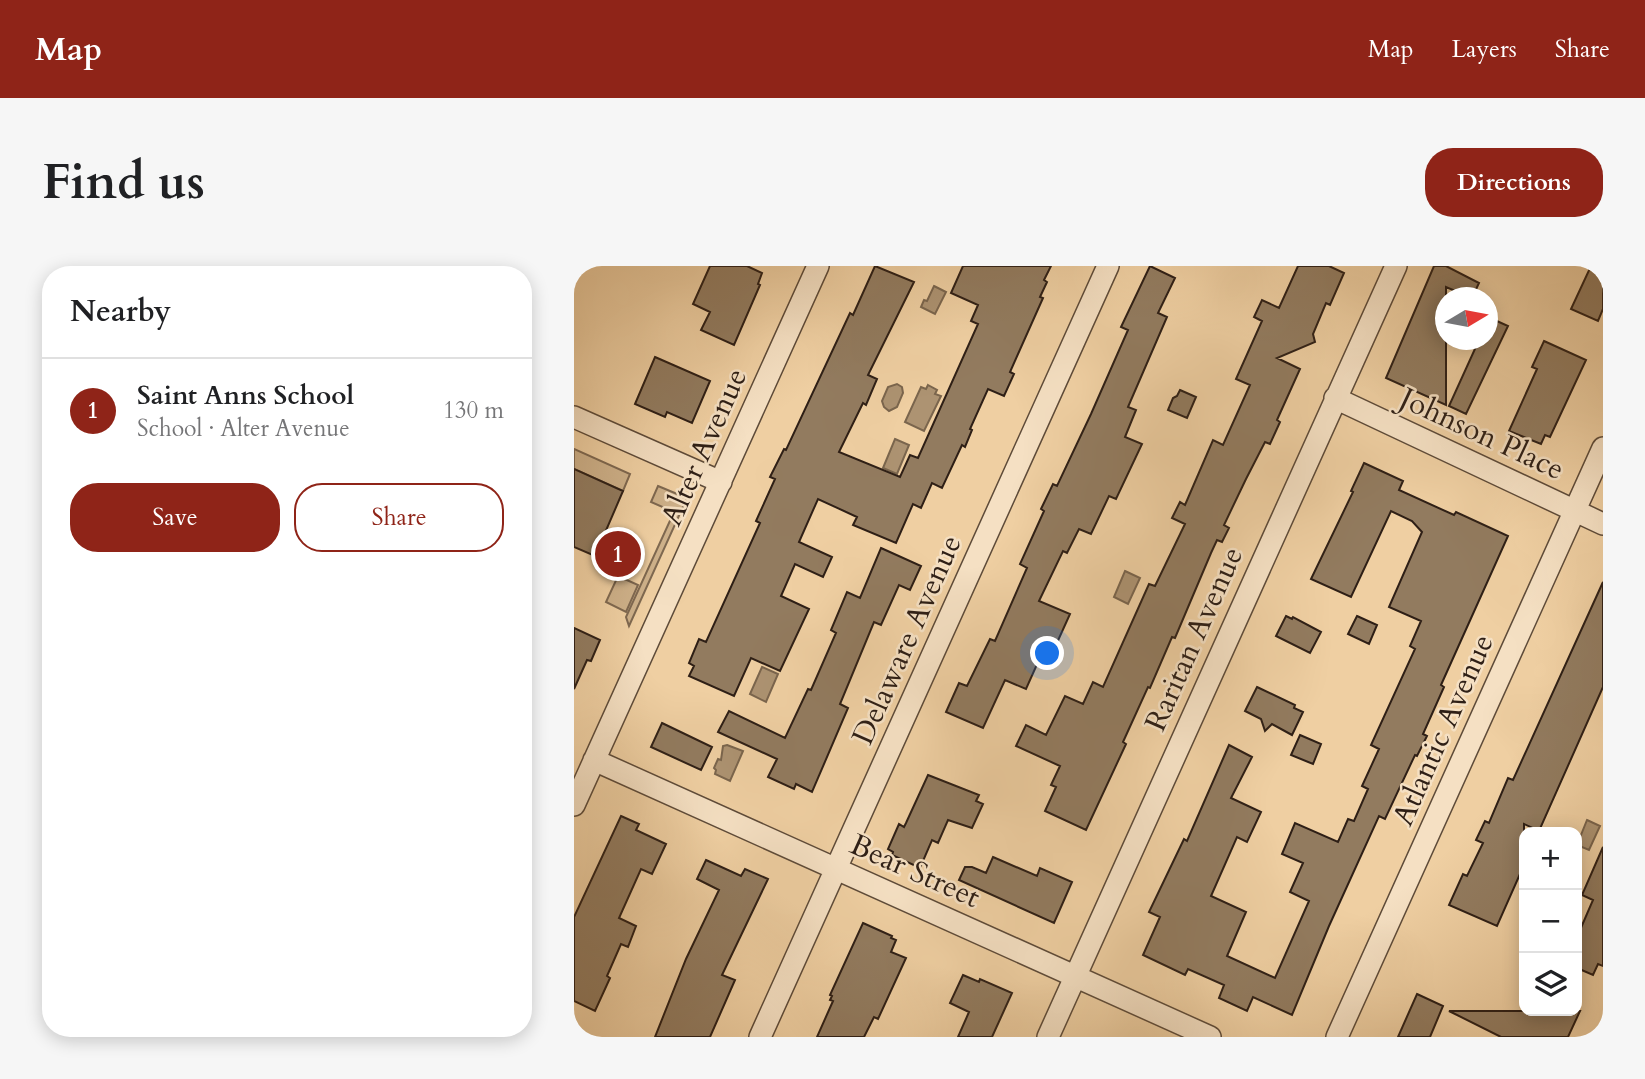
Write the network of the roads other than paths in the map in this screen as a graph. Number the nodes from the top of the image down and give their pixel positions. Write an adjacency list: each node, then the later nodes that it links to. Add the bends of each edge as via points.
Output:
1 (818, 266): 7 (street, Alter Avenue)
2 (1108, 266): 12 (street, Delaware Avenue)
3 (1396, 266): 4 (street, Raritan Avenue)
4 (1335, 398): 8 (street, Johnson Place); 13 (street, Raritan Avenue)
5 (574, 417): 7 (street)
6 (1603, 448): 8 (street, Atlantic Avenue)
7 (720, 482): 10 (street, Alter Avenue)
8 (1574, 511): 9 (street, Johnson Place); 17 (street, Atlantic Avenue)
9 (1603, 524)
10 (594, 760): 11 (street, Alter Avenue); 12 (street, Bear Street)
11 (574, 805)
12 (837, 868): 13 (street, Bear Street); 14 (street, Delaware Avenue)
13 (1075, 976): 15 (street, Raritan Avenue); 16 (street, Bear Street)
14 (760, 1037)
15 (1048, 1037)
16 (1210, 1037)
17 (1336, 1037)

